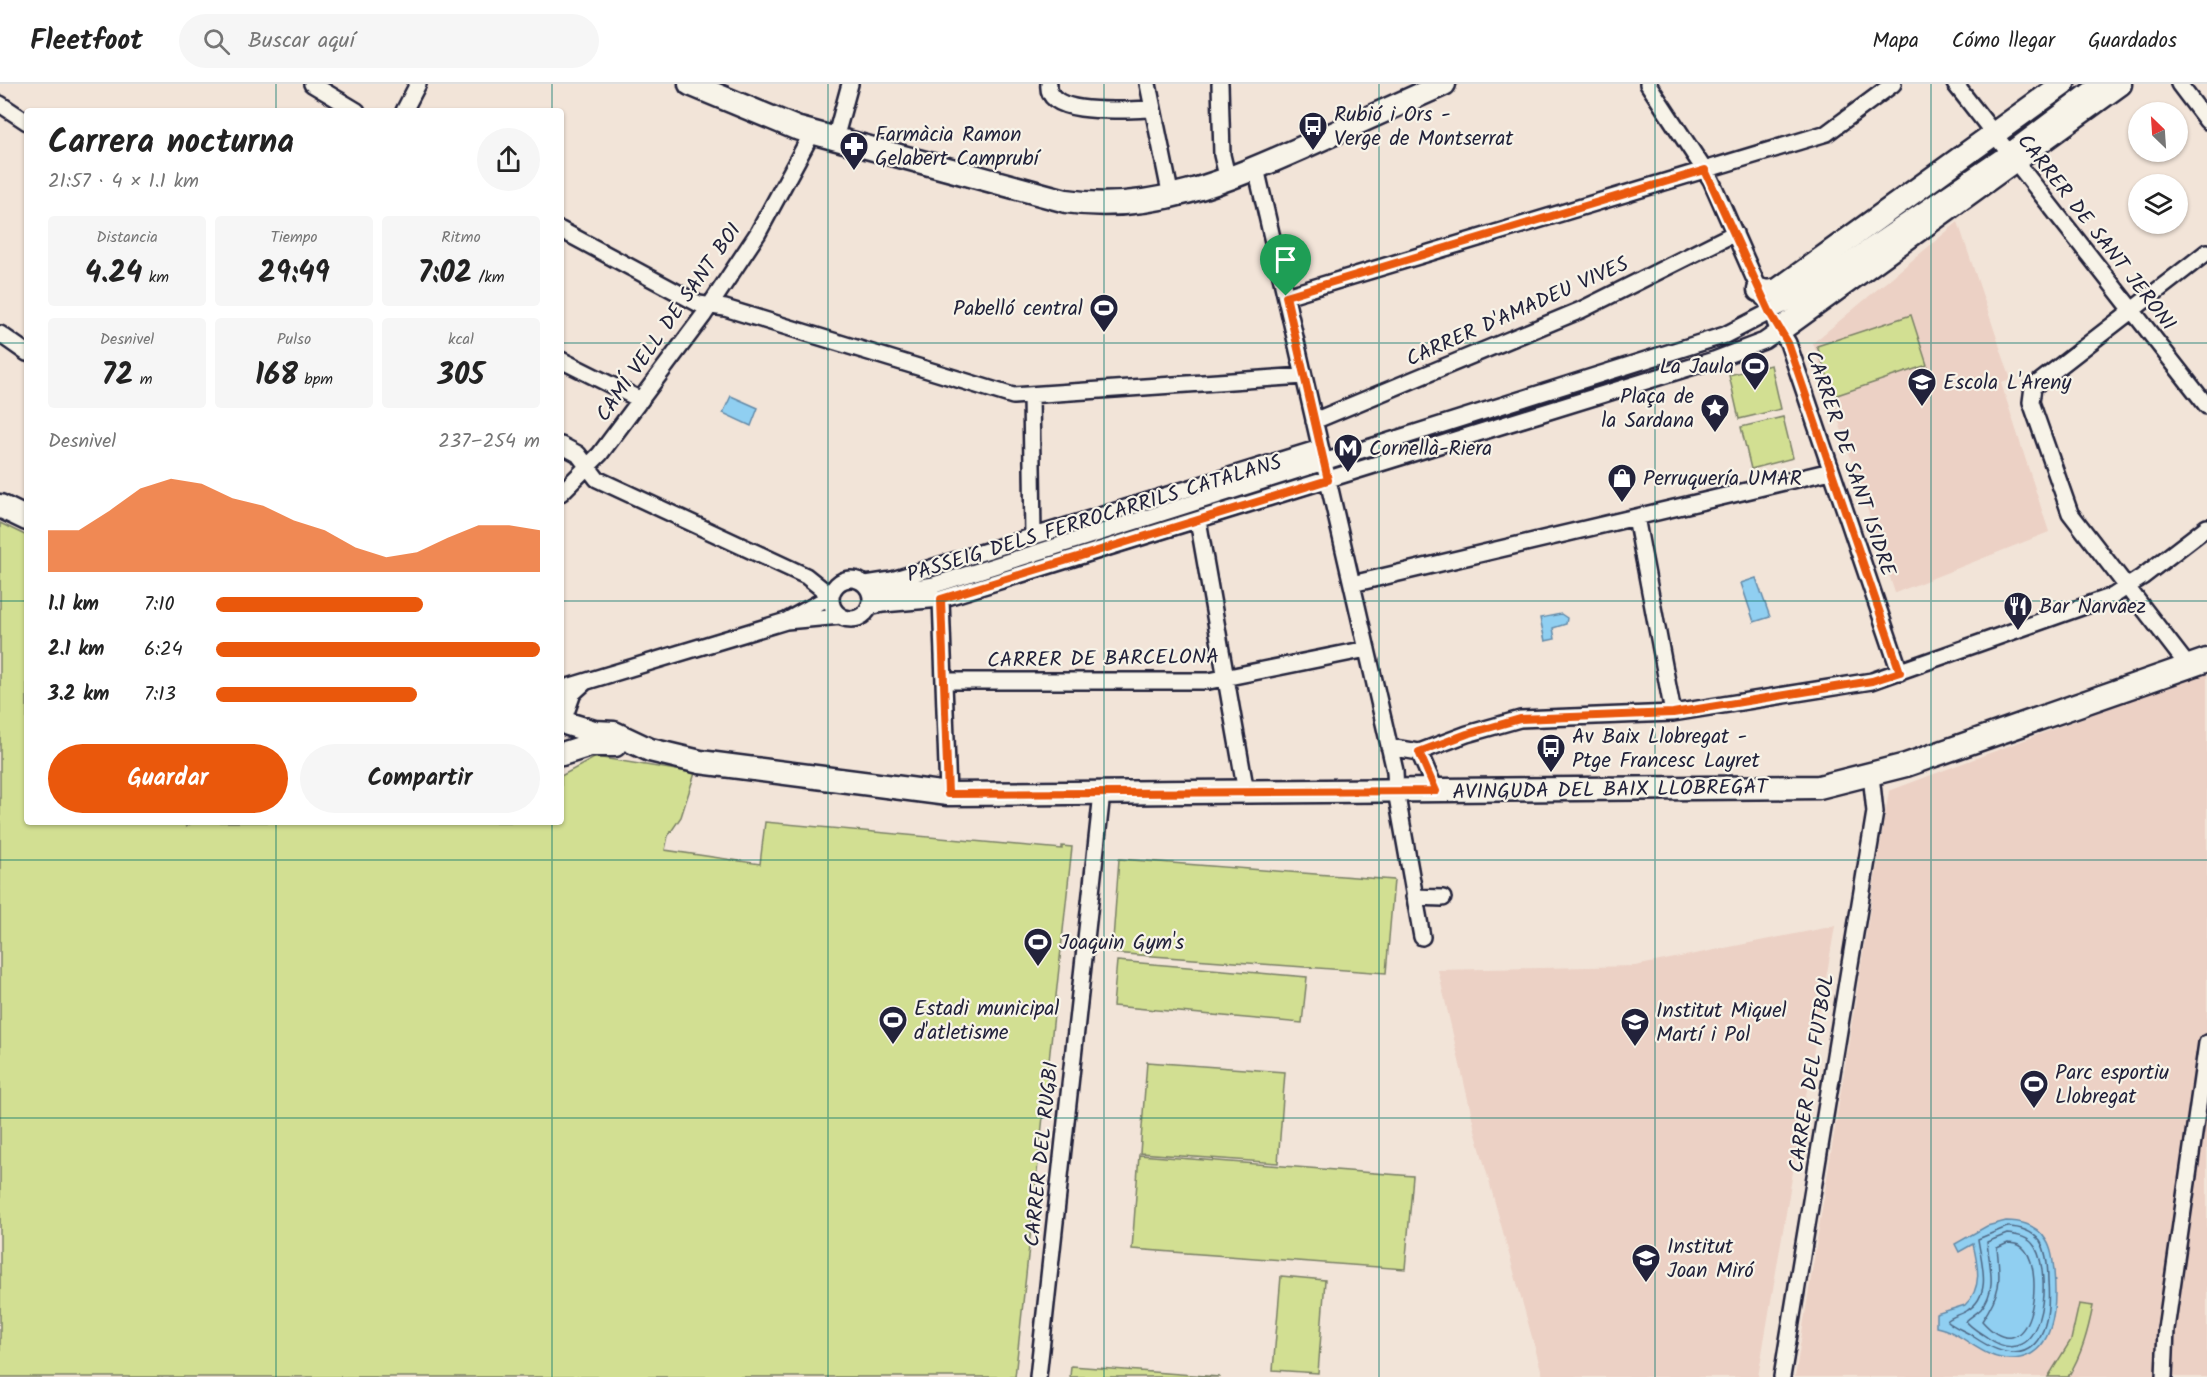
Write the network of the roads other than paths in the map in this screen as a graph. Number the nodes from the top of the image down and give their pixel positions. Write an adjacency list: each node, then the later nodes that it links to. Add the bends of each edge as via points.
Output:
1 (312, 84): 17 (street)
2 (418, 84): 18 (street)
3 (690, 84): 22 (main road)
4 (850, 84): 24 (street)
5 (1148, 84): 19 (street)
6 (1220, 84): 28 (street, via 1222,155)
7 (1444, 84): 26 (main road)
8 (1648, 84): 27 (street, CARRER DE SANT ISIDRE)
9 (1893, 84): 27 (street, via 1827,133)
10 (1955, 84): 23 (street, CARRER DE SANT JERONI)
11 (2063, 84): 23 (main road)
12 (2098, 84): 25 (street, PASSEIG DELS FERROCARRILS CATALANS)
13 (2120, 84): 25 (main road, PASSEIG DELS FERROCARRILS CATALANS)
14 (2179, 84): 21 (street)
15 (1050, 90): 19 (street, via 1059,104 1069,106)
16 (0, 104): 20 (street)
17 (352, 108)
18 (406, 108)
19 (1153, 109): 29 (street)
20 (24, 120)
21 (2207, 121)
22 (812, 133): 24 (main road); 35 (street, CAMÍ VELL DE SANT BOI, via 758,233)
23 (1994, 134): 25 (street, CARRER DE SANT JERONI); 33 (main road, via 1778,290)
24 (835, 139): 29 (main road, via 1066,201 1115,204)
25 (2011, 156): 36 (street, CARRER DE SANT JERONI); 37 (main road, PASSEIG DELS FERROCARRILS CATALANS)
26 (1256, 168): 28 (main road); 34 (street)
27 (1705, 170): 31 (street, CARRER DE SANT ISIDRE); 34 (street)
28 (1228, 180): 29 (main road)
29 (1171, 197)
30 (564, 232): 35 (street, via 699,304)
31 (1735, 233): 33 (street, CARRER DE SANT ISIDRE); 45 (street, CARRER D'AMADEU VIVES, via 1581,310)
32 (2207, 252): 36 (street)
33 (1759, 290): 37 (street, CARRER DE SANT ISIDRE)
34 (1286, 296): 41 (street)
35 (711, 306): 42 (street, via 1013,396); 43 (street, CAMÍ VELL DE SANT BOI)
36 (2132, 310): 44 (street, CARRER DE SANT JERONI); 60 (street, via 2033,387 2031,394 2070,513)
37 (1775, 321): 48 (street, PASSEIG DELS FERROCARRILS CATALANS); 50 (street, CARRER DE SANT ISIDRE, via 1788,343); 51 (street, PASSEIG DELS FERROCARRILS CATALANS, via 1764,341 1714,360)
38 (0, 334): 39 (street)
39 (24, 351)
40 (564, 362): 43 (street)
41 (1304, 376): 42 (street); 45 (street)
42 (1031, 395): 58 (street)
43 (641, 400): 49 (street, CAMÍ VELL DE SANT BOI)
44 (2207, 406)
45 (1314, 421): 47 (street)
46 (564, 447): 49 (street, via 578,454)
47 (1320, 448): 48 (street); 58 (street, PASSEIG DELS FERROCARRILS CATALANS)
48 (1324, 464): 51 (street); 61 (street, PASSEIG DELS FERROCARRILS CATALANS, via 934,585)
49 (587, 466): 52 (street, CAMÍ VELL DE SANT BOI); 62 (street, via 597,479 806,576)
50 (1831, 471): 54 (street); 69 (street, CARRER DE SANT ISIDRE)
51 (1328, 480): 56 (street, PASSEIG DELS FERROCARRILS CATALANS); 59 (street)
52 (564, 490)
53 (0, 506): 55 (main road)
54 (1636, 517): 59 (street); 74 (street)
55 (24, 518)
56 (1198, 520): 63 (street, PASSEIG DELS FERROCARRILS CATALANS); 70 (street)
57 (2207, 527): 60 (street)
58 (1032, 537): 61 (street, PASSEIG DELS FERROCARRILS CATALANS)
59 (1352, 584): 67 (street)
60 (2127, 587): 68 (street); 69 (street, via 2113,596)
61 (872, 589): 62 (street, via 853,578 846,579 835,586); 64 (street)
62 (831, 596): 65 (street, via 832,605); 66 (street)
63 (941, 599): 64 (street, PASSEIG DELS FERROCARRILS CATALANS); 71 (street)
64 (869, 608): 65 (street, via 855,618)
65 (841, 616): 66 (street)
66 (786, 621): 72 (street)
67 (1366, 649): 70 (street, CARRER DE BARCELONA); 77 (street)
68 (2198, 663): 81 (main road, AVINGUDA DEL BAIX LLOBREGAT)
69 (1900, 672): 74 (street, via 1872,681)
70 (1226, 678): 71 (street, CARRER DE BARCELONA); 83 (street)
71 (944, 681): 86 (street)
72 (584, 683): 73 (street); 75 (street, via 573,693)
73 (564, 687)
74 (1673, 713): 79 (street, via 1520,719)
75 (564, 719): 76 (main road, AVINGUDA DEL BAIX LLOBREGAT, via 594,732 614,733); 78 (main road, via 570,738)
76 (637, 745): 80 (main road, AVINGUDA DEL BAIX LLOBREGAT, via 590,745); 86 (main road, AVINGUDA DEL BAIX LLOBREGAT, via 700,762)
77 (1389, 747): 79 (street); 84 (street)
78 (564, 751)
79 (1419, 752): 82 (street)
80 (564, 754)
81 (1871, 776): 82 (main road, AVINGUDA DEL BAIX LLOBREGAT, via 1819,787); 92 (street, CARRER DEL FUTBOL, via 1875,812)
82 (1436, 791): 84 (main road, AVINGUDA DEL BAIX LLOBREGAT)
83 (1246, 792): 84 (main road, AVINGUDA DEL BAIX LLOBREGAT); 85 (main road, AVINGUDA DEL BAIX LLOBREGAT)
84 (1396, 792): 87 (street)
85 (1102, 793): 86 (main road, AVINGUDA DEL BAIX LLOBREGAT); 91 (street, CARRER DEL RUGBI)
86 (948, 794)
87 (1414, 897): 88 (street); 89 (street)
88 (1443, 898)
89 (1422, 937)
90 (2207, 1043): 93 (street, via 2166,1329)
91 (1038, 1377)
92 (1782, 1377)
93 (2164, 1377)

